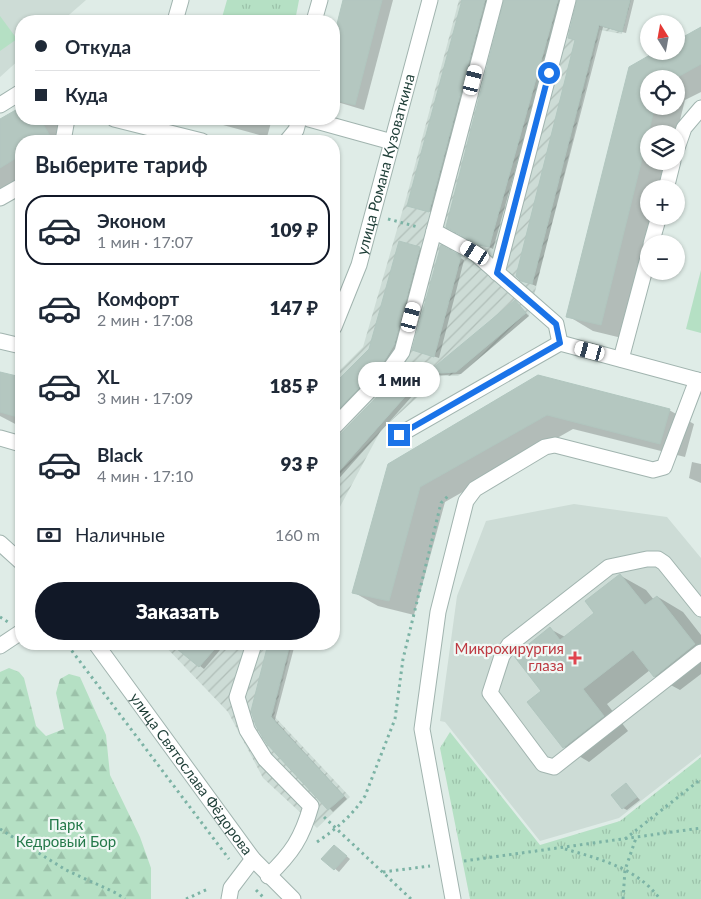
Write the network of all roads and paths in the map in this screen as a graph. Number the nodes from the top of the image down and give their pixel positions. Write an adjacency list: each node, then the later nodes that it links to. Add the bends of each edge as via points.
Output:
1 (181, 0): 6 (street)
2 (320, 0): 7 (street)
3 (430, 0): 15 (street, улица Романа Кузоваткина)
4 (495, 0): 19 (street)
5 (568, 0): 20 (street)
6 (177, 15)
7 (316, 15)
8 (15, 96): 9 (street)
9 (0, 105)
10 (701, 108): 13 (street)
11 (138, 125): 14 (street)
12 (331, 125): 15 (street)
13 (685, 127)
14 (178, 135)
15 (392, 142): 18 (street, улица Романа Кузоваткина)
16 (15, 189): 17 (street)
17 (0, 198)
18 (373, 215): 19 (path); 22 (street, улица Романа Кузоваткина, via 359,265)
19 (434, 231): 20 (street, via 475,253); 28 (street, via 402,352)
20 (497, 273): 24 (street, via 556,324)
21 (642, 280): 26 (street)
22 (340, 311)
23 (0, 341): 25 (street)
24 (560, 343): 26 (street); 29 (street)
25 (15, 345)
26 (621, 359): 27 (street)
27 (699, 380): 49 (street, via 664,468 653,470 555,445 545,447 475,489 466,501 438,612 422,729)
28 (340, 421)
29 (399, 435)
30 (0, 438): 31 (street)
31 (15, 442)
32 (0, 542): 33 (street)
33 (15, 556)
34 (701, 609): 40 (street, via 658,559 614,564 510,645 502,656 490,693 543,764 554,766)
35 (15, 636): 36 (street)
36 (0, 646)
37 (71, 650): 52 (path)
38 (100, 650): 48 (street, улица Святослава Фёдорова)
39 (252, 650): 42 (street, via 237,697 247,730 265,759)
40 (701, 652)
41 (701, 779): 46 (path)
42 (311, 806): 51 (path); 53 (street, via 295,847)
43 (701, 828): 45 (path)
44 (0, 829): 55 (path, via 66,870)
45 (636, 838): 46 (path); 50 (path)
46 (624, 839): 47 (path)
47 (562, 848): 49 (path); 50 (path)
48 (253, 859): 52 (street); 53 (street, улица Святослава Фёдорова)
49 (446, 864): 51 (path); 61 (street)
50 (625, 870): 62 (path); 63 (path, via 644,880)
51 (383, 872): 60 (path)
52 (241, 874): 57 (street, via 231,888); 58 (path)
53 (268, 876): 59 (street, улица Святослава Фёдорова)
54 (208, 889): 56 (path)
55 (124, 899)
56 (186, 899)
57 (229, 899)
58 (265, 899)
59 (293, 899)
60 (411, 899)
61 (453, 899)
62 (623, 899)
63 (660, 899)

